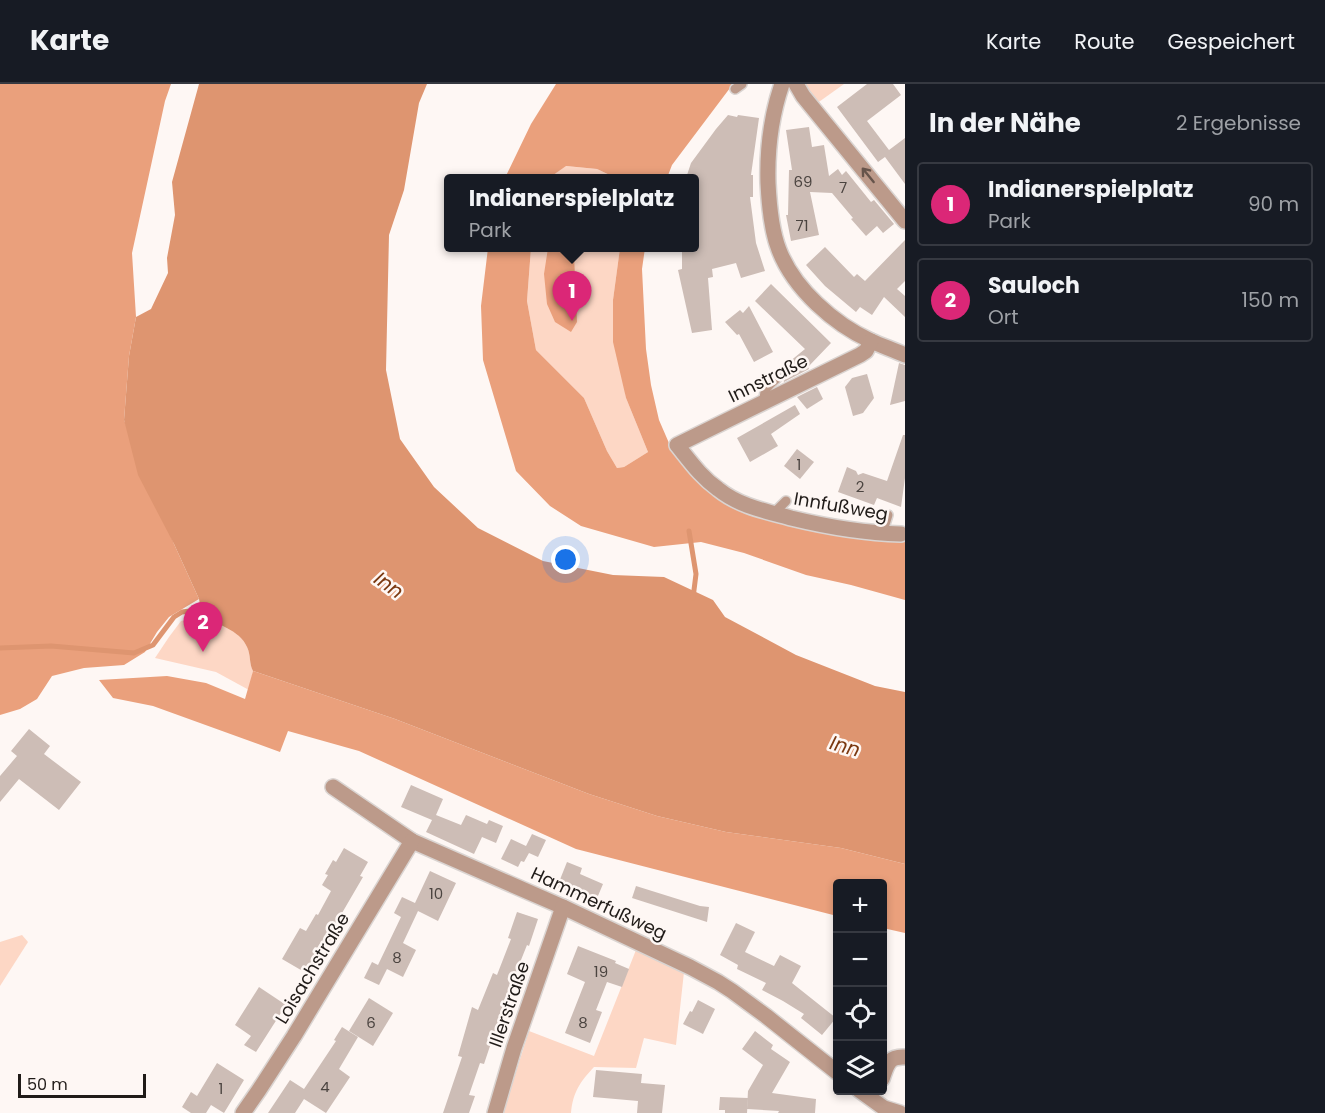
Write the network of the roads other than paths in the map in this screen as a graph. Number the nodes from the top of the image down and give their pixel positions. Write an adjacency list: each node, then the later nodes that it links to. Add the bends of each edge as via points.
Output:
1 (782, 84): 4 (street, via 767,160 778,249 788,270 810,297)
2 (796, 84): 3 (street, one-way to 2)
3 (905, 221)
4 (871, 341): 5 (street); 7 (street, Innstraße, via 860,356)
5 (905, 355)
6 (777, 378): 7 (lane, via 766,387)
7 (765, 401): 8 (street, Innstraße)
8 (677, 445): 10 (street, Innfußweg, via 718,490 736,501)
9 (786, 501): 10 (lane, Innfußweg)
10 (774, 513): 12 (street, Innfußweg, via 839,529)
11 (888, 515): 12 (lane)
12 (882, 534): 13 (street, Innfußweg)
13 (901, 534)
14 (333, 787): 15 (street, Hammerfußweg)
15 (412, 841): 16 (street, Hammerfußweg); 21 (street, Loisachstraße)
16 (562, 907): 19 (street, Hammerfußweg, via 732,990); 22 (street, Illerstraße)
17 (905, 1057): 18 (street, via 896,1057)
18 (887, 1066)
19 (833, 1070)
20 (871, 1095): 23 (street, via 884,1108)
21 (243, 1113)
22 (495, 1113)
23 (900, 1113)

